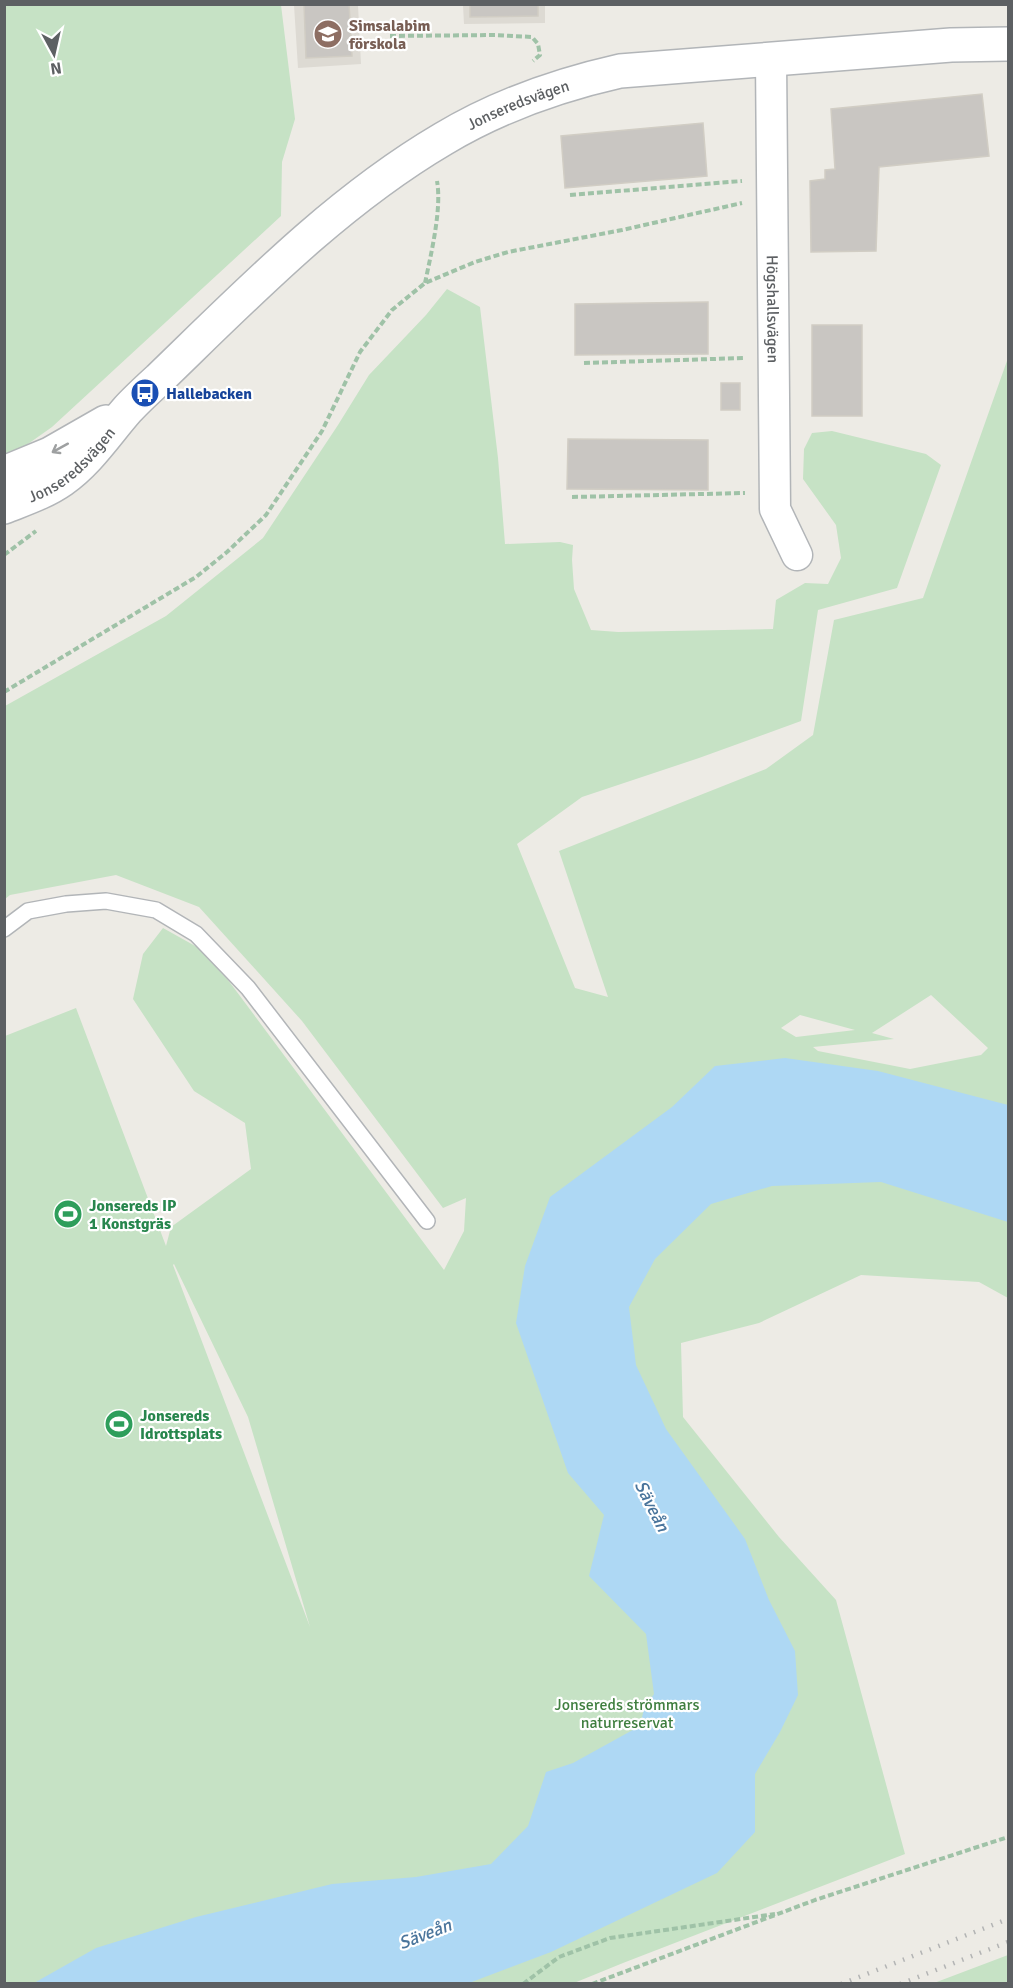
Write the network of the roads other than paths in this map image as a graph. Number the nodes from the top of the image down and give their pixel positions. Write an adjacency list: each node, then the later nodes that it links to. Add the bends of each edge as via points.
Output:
1 (1008, 44): 2 (street, Jonseredsvägen)
2 (771, 59): 3 (street, Jonseredsvägen, via 620,70 573,81 522,100 443,138 385,177 292,251); 6 (street, Högshallsvägen, via 775,509)
3 (128, 408): 4 (street, Jonseredsvägen, one-way to 4, via 50,454); 5 (street, Jonseredsvägen, via 81,464 62,480)
4 (4, 473)
5 (4, 507)
6 (797, 555)
7 (4, 929): 8 (lane, via 28,911 106,901 156,910 196,934 248,988)
8 (427, 1221)

